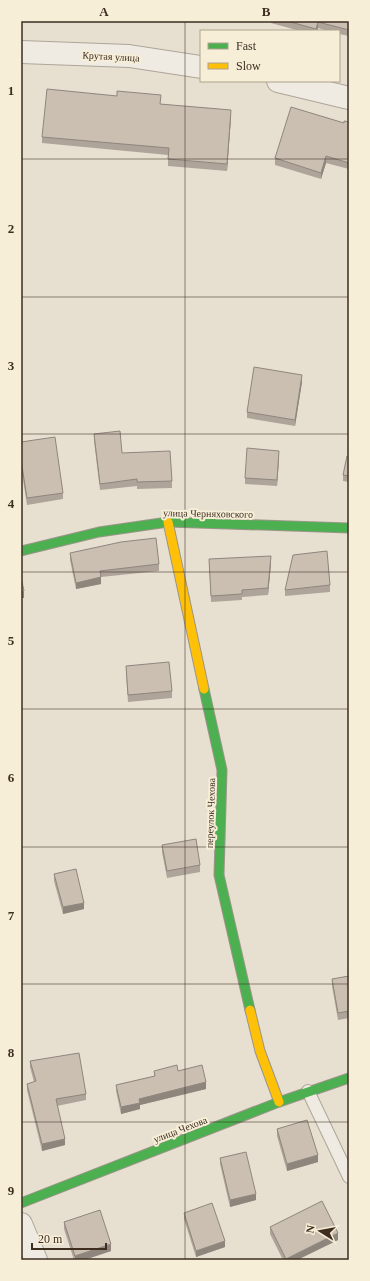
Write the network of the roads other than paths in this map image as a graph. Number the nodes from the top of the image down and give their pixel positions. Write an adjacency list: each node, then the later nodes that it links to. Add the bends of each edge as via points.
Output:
1 (21, 52): 2 (street, Крутая улица, via 129,56)
2 (200, 67)
3 (282, 82): 4 (street)
4 (349, 98)
5 (168, 522): 6 (street, улица Черняховского); 7 (street, улица Черняховского, via 99,532); 10 (street, переулок Чехова, via 222,770 219,874 260,1051)
6 (349, 528)
7 (21, 551)
8 (349, 1078): 9 (street, улица Чехова)
9 (308, 1091): 10 (street, улица Чехова); 11 (lane)
10 (278, 1102): 12 (street, улица Чехова)
11 (349, 1177)
12 (21, 1203)
13 (21, 1224): 14 (street)
14 (36, 1260)

